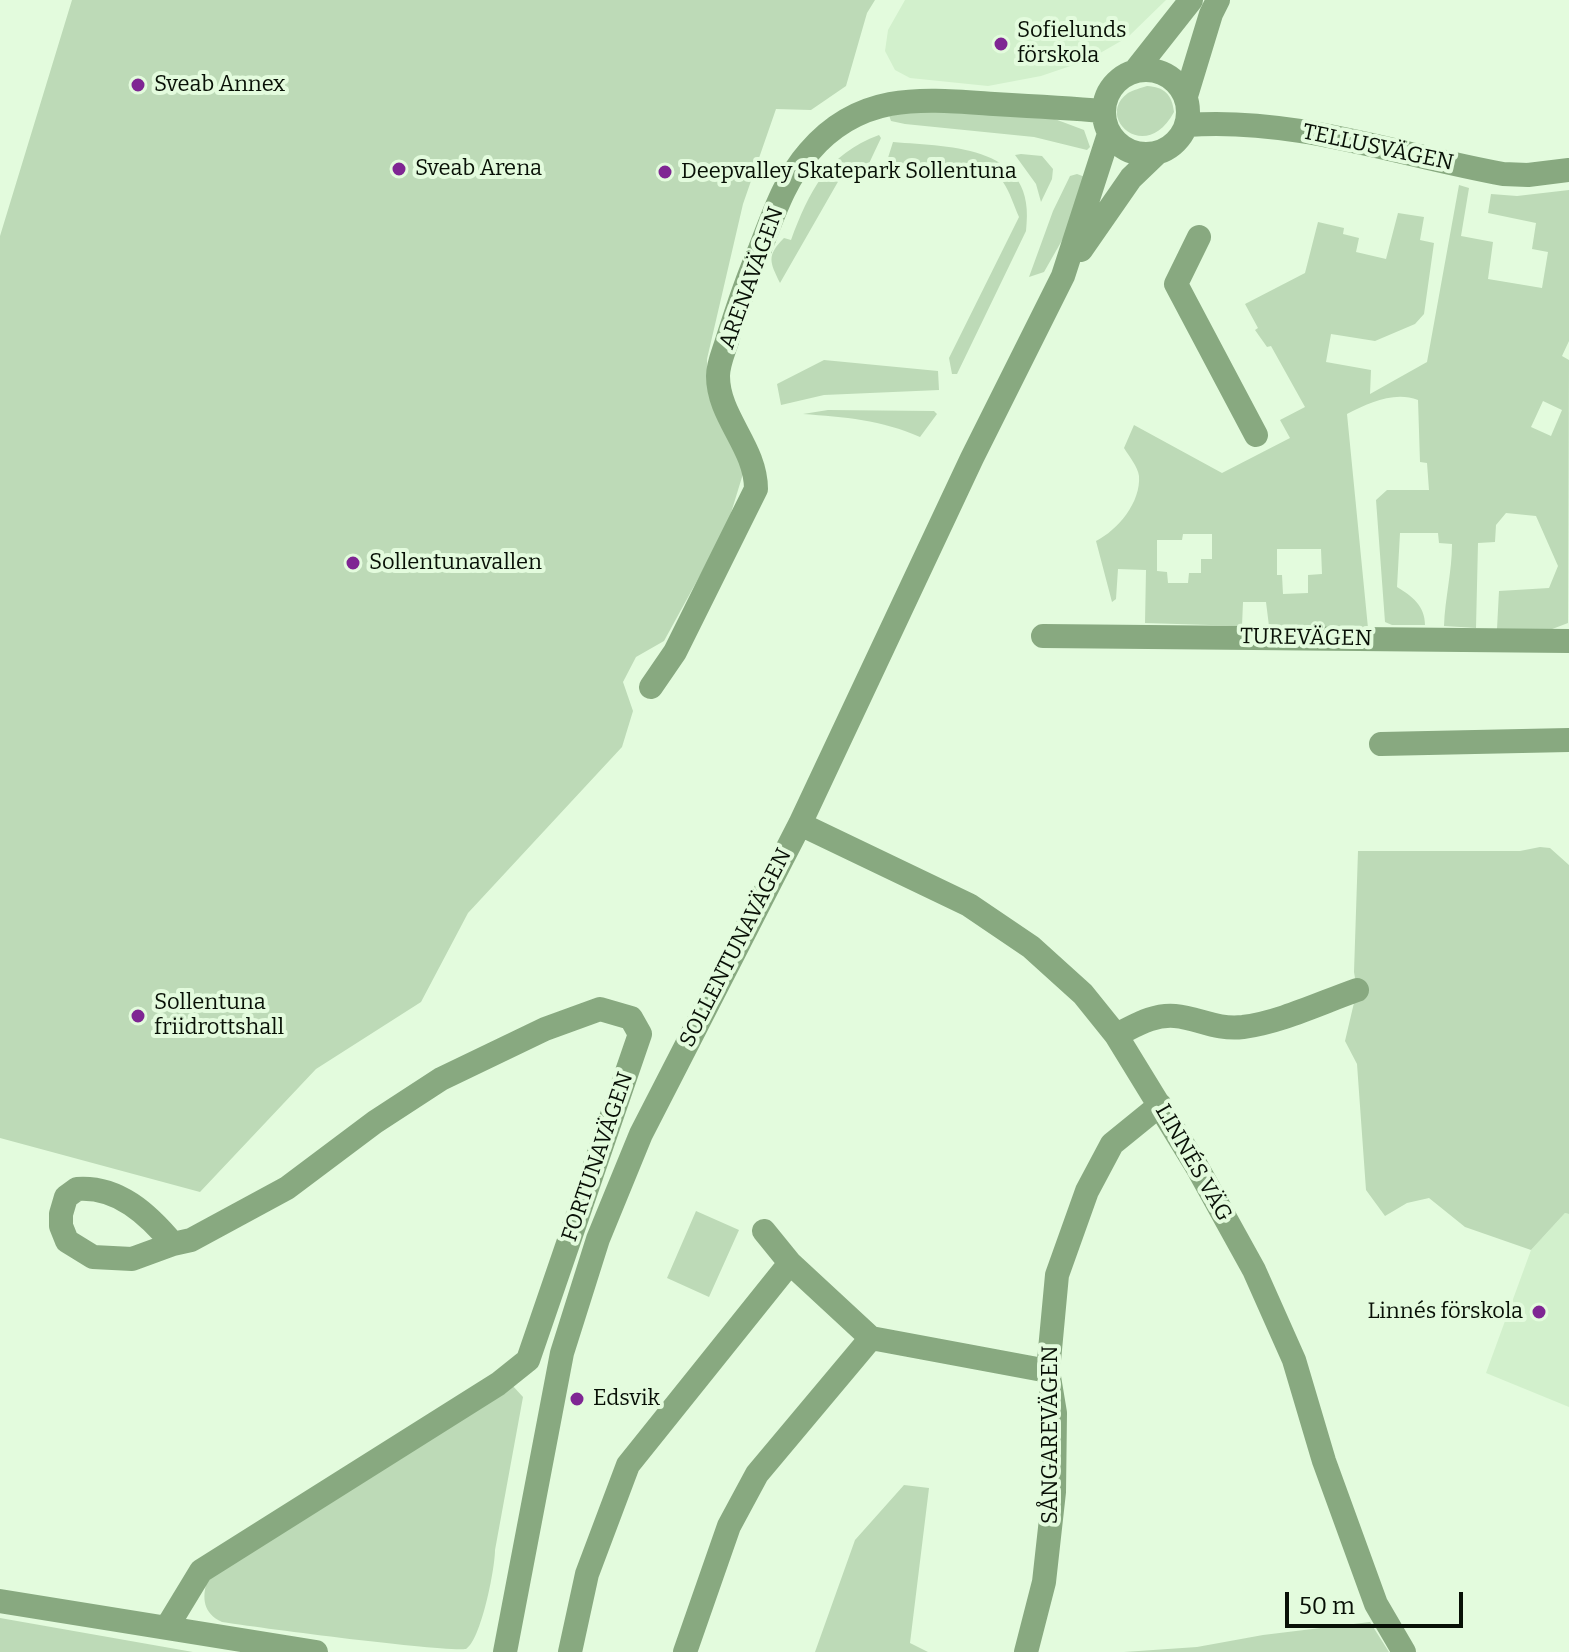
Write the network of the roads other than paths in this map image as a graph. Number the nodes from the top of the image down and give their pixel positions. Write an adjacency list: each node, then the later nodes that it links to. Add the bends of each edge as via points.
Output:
1 (1191, 0): 3 (street)
2 (1218, 0): 4 (street)
3 (1135, 71): 4 (street, via 1165,74); 5 (street, via 1123,76 1106,97)
4 (1186, 96): 6 (street)
5 (1106, 122): 7 (street, via 1127,150); 10 (street, SOLLENTUNAVÄGEN); 14 (street, ARENAVÄGEN, via 918,99 850,118 810,151 778,205 742,291 717,373 720,397 751,459 756,489 675,652)
6 (1187, 125): 7 (street, via 1180,138); 8 (street, TELLUSVÄGEN, via 1273,126 1503,174)
7 (1156, 154): 10 (street, SOLLENTUNAVÄGEN, via 1131,178)
8 (1569, 170)
9 (1199, 237): 11 (street, via 1176,284)
10 (1063, 276): 17 (street, SOLLENTUNAVÄGEN)
11 (1256, 435)
12 (1043, 636): 13 (street, TUREVÄGEN)
13 (1569, 641)
14 (651, 687)
15 (1569, 740): 16 (street)
16 (1381, 744)
17 (800, 824): 19 (street, LINNÉS VÄG, via 969,905 1031,947 1083,994); 29 (street, SOLLENTUNAVÄGEN, via 641,1134 598,1239 562,1353)
18 (1357, 990): 19 (street, via 1258,1024 1208,1026 1175,1016 1148,1019)
19 (1116, 1035): 20 (street, LINNÉS VÄG)
20 (1160, 1105): 25 (street, SÅNGAREVÄGEN, via 1112,1144 1087,1191 1057,1275); 33 (street, LINNÉS VÄG, via 1254,1270 1294,1360 1376,1604)
21 (764, 1231): 23 (street)
22 (173, 1244): 27 (street, FORTUNAVÄGEN, via 191,1240 287,1188 441,1079 545,1029 600,1009 631,1018 640,1034 528,1360 201,1571)
23 (790, 1263): 24 (street); 30 (street, via 628,1465 587,1574)
24 (871, 1338): 25 (street); 31 (street, via 757,1474 729,1526)
25 (1048, 1371): 32 (street, SÅNGAREVÄGEN, via 1055,1413 1054,1492 1044,1582)
26 (0, 1601): 27 (street)
27 (167, 1627): 28 (street)
28 (316, 1652)
29 (505, 1652)
30 (570, 1652)
31 (685, 1652)
32 (1026, 1652)
33 (1404, 1652)

